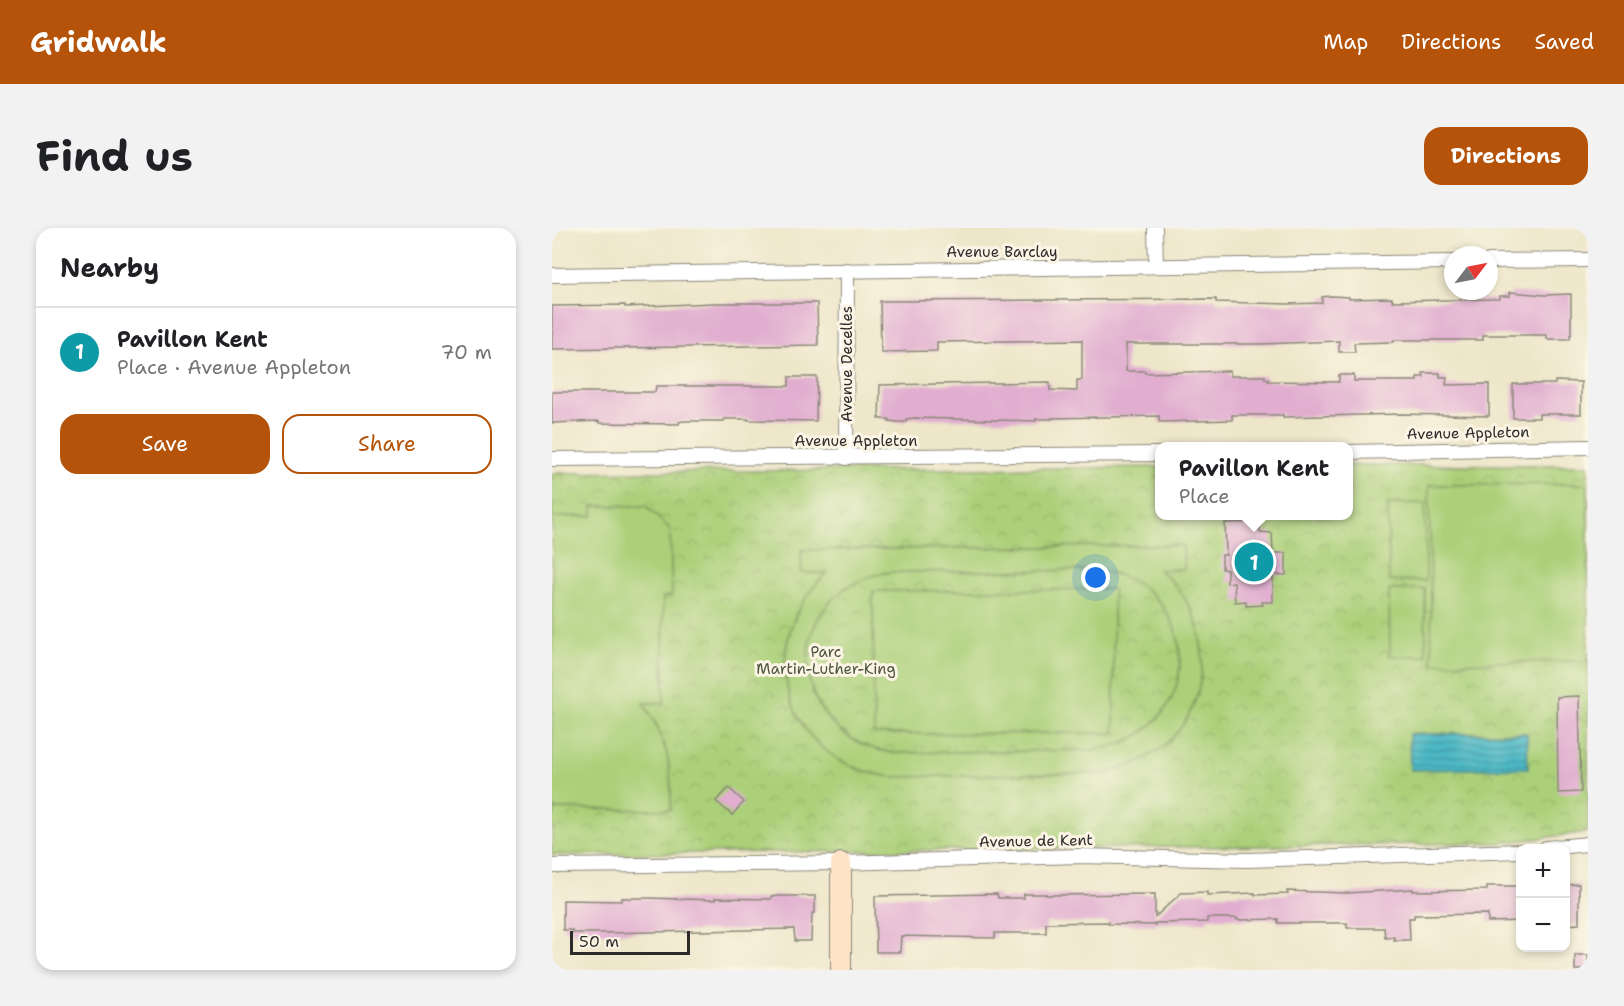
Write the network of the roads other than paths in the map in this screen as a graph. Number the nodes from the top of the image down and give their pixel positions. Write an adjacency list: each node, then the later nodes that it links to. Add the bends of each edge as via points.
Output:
1 (1155, 228): 5 (street)
2 (1588, 260): 3 (street)
3 (1498, 261)
4 (1444, 262): 5 (street, Avenue Barclay)
5 (1156, 266): 6 (street, Avenue Barclay)
6 (847, 270): 7 (street, Avenue Barclay); 11 (street, Avenue Decelles)
7 (552, 275)
8 (1588, 447): 9 (street, Avenue Appleton)
9 (1353, 452)
10 (1155, 454): 11 (street, Avenue Appleton)
11 (846, 458): 12 (street, Avenue Appleton)
12 (552, 459)
13 (1588, 844): 14 (street)
14 (1570, 846)
15 (1516, 851): 16 (street, Avenue de Kent, via 1247,860 1080,856)
16 (841, 863): 17 (street, Avenue de Kent); 18 (street)
17 (552, 866)
18 (841, 970)

